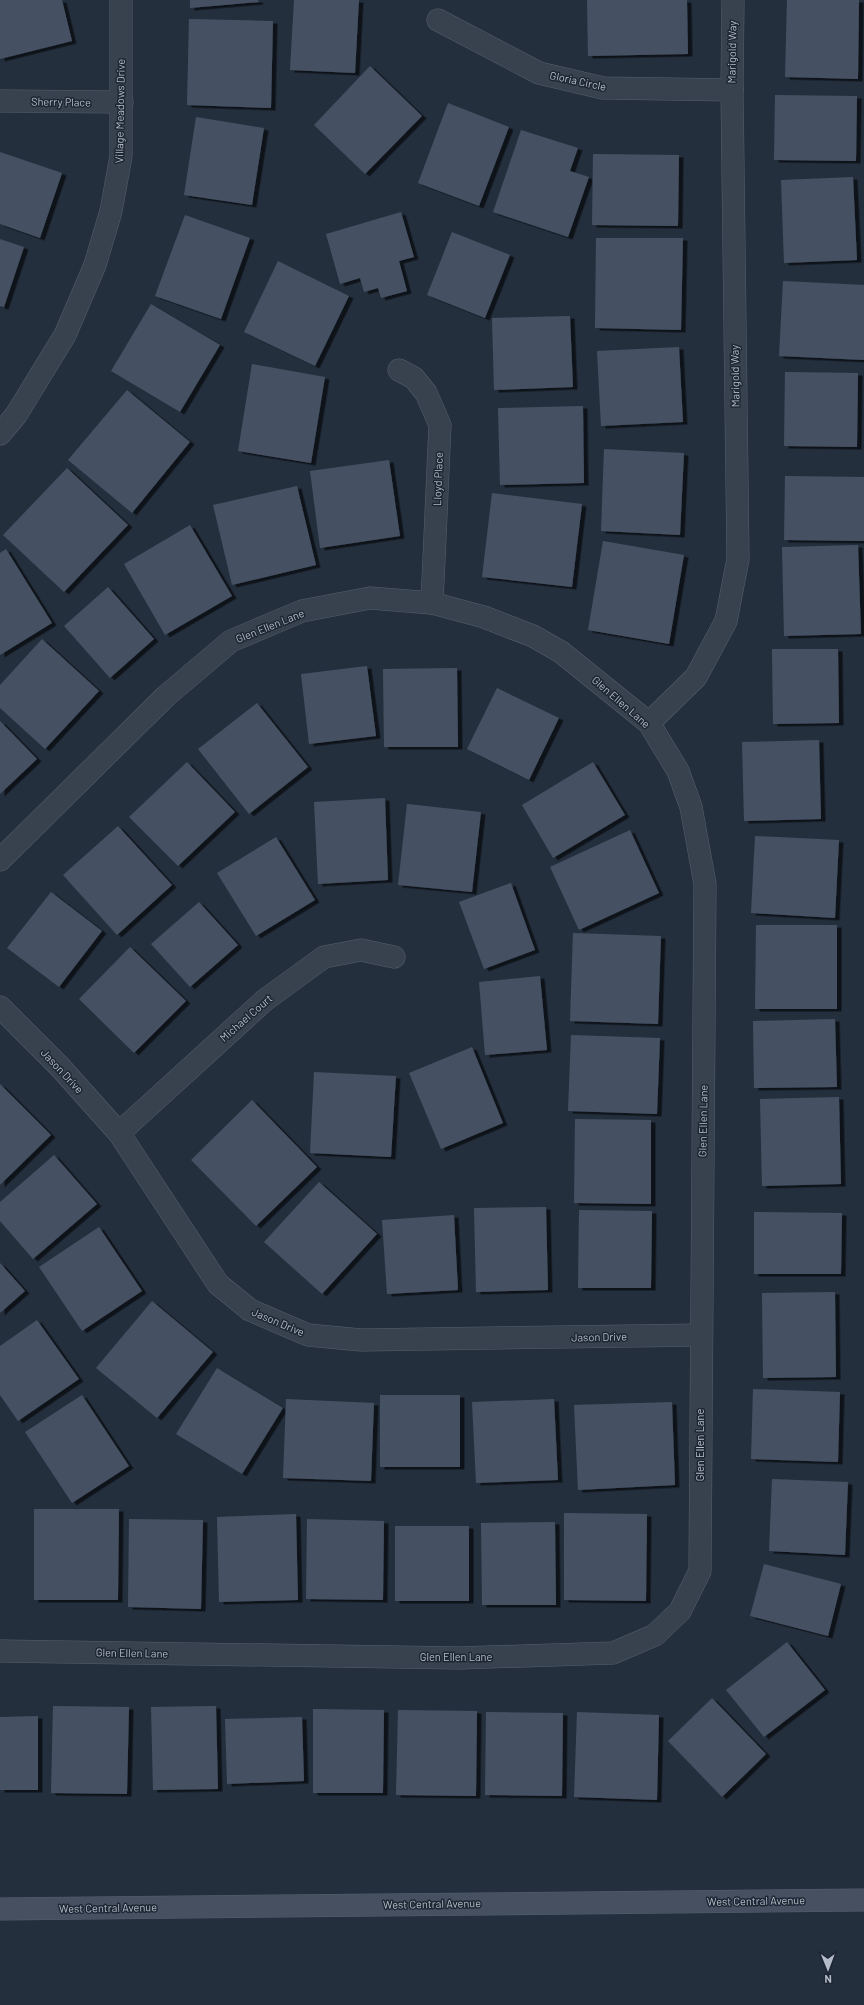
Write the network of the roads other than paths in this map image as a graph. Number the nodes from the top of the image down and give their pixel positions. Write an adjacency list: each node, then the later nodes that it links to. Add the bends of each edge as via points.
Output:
1 (121, 0): 6 (street, Village Meadows Drive)
2 (733, 0): 4 (street, Marigold Way)
3 (438, 20): 4 (street, Gloria Circle, via 539,73 603,88)
4 (732, 90): 10 (street, Marigold Way, via 738,559 726,621 696,677)
5 (0, 101): 6 (street, Sherry Place)
6 (122, 102): 8 (street, Village Meadows Drive, via 121,156 111,211 95,264 65,335 16,415)
7 (399, 370): 9 (street, Lloyd Place, via 414,378 426,393 440,425)
8 (0, 434)
9 (432, 603): 10 (street, Glen Ellen Lane, via 484,617 533,636 561,652); 11 (street, Glen Ellen Lane, via 370,598 302,611 231,641 166,696)
10 (649, 723): 15 (street, Glen Ellen Lane, via 678,771 691,807 705,884)
11 (0, 860)
12 (394, 957): 14 (street, Michael Court, via 361,950 324,957 265,1000)
13 (0, 1007): 14 (street, Jason Drive, via 60,1067)
14 (119, 1133): 15 (street, Jason Drive, via 218,1284 250,1310 308,1335 361,1340)
15 (700, 1335): 16 (street, Glen Ellen Lane, via 700,1571 680,1611 655,1635 613,1653 459,1658)
16 (0, 1651)
17 (864, 1900): 18 (main road, West Central Avenue)
18 (0, 1909)

